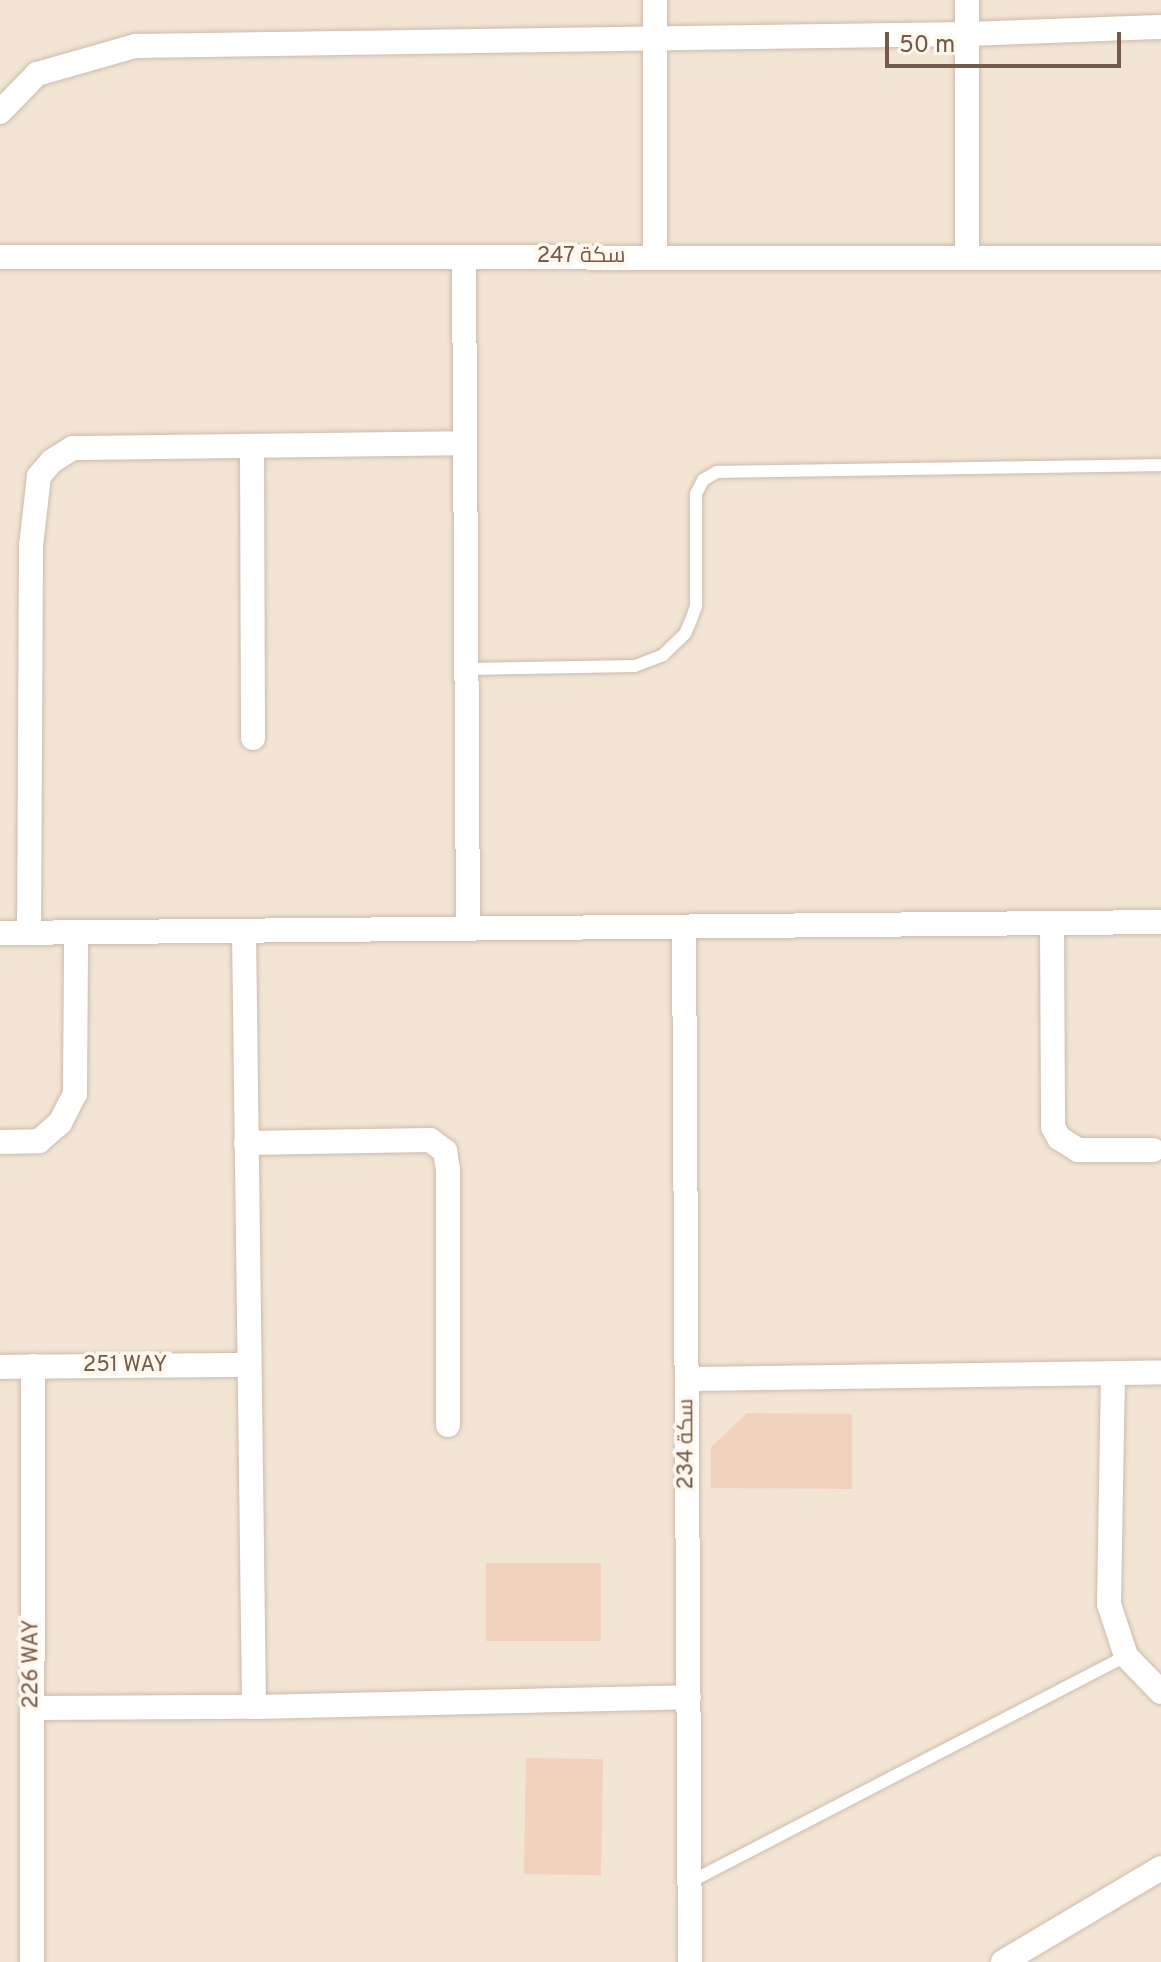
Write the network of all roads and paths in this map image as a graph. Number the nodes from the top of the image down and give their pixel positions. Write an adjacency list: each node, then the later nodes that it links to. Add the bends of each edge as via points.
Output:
1 (655, 0): 5 (street)
2 (967, 0): 4 (street)
3 (1161, 27): 4 (street)
4 (967, 34): 5 (street); 10 (street)
5 (655, 39): 6 (street, via 135,46 37,74); 9 (street)
6 (0, 112)
7 (0, 257): 8 (street, سكة 247)
8 (464, 257): 9 (street, سكة 247); 12 (street)
9 (655, 257): 10 (street, سكة 247)
10 (967, 258): 11 (street, سكة 247)
11 (1161, 258)
12 (465, 443): 13 (street); 15 (street)
13 (252, 446): 16 (street); 22 (street, via 73,448 39,476 31,546)
14 (1161, 465): 15 (lane, via 717,472 703,480 696,494 696,606 685,634 663,655 635,666)
15 (466, 669): 20 (street)
16 (253, 738)
17 (1161, 922): 18 (street)
18 (1052, 923): 19 (street); 27 (street, via 1053,1127 1059,1138 1078,1150)
19 (684, 927): 20 (street); 33 (street, سكة 234)
20 (468, 929): 21 (street)
21 (244, 931): 23 (street); 26 (street)
22 (29, 932): 23 (street); 24 (street)
23 (76, 932): 25 (street, via 75,1094 60,1123 39,1141)
24 (0, 933)
25 (0, 1142)
26 (246, 1143): 28 (street); 34 (street, via 430,1140 445,1151)
27 (1153, 1150)
28 (249, 1365): 29 (street, 251 WAY); 38 (street)
29 (33, 1366): 30 (street, 251 WAY); 39 (street, 226 WAY)
30 (0, 1367)
31 (1161, 1372): 32 (street)
32 (1113, 1373): 33 (street); 35 (street, via 1109,1604)
33 (687, 1379): 37 (street, سكة 234)
34 (448, 1425)
35 (1126, 1656): 36 (street); 41 (lane)
36 (1161, 1692)
37 (689, 1697): 38 (street); 41 (street, سكة 234)
38 (254, 1707): 39 (street)
39 (32, 1708): 42 (street, 226 WAY)
40 (1161, 1868): 44 (street)
41 (690, 1882): 43 (street, سكة 234)
42 (32, 1962)
43 (690, 1962)
44 (1003, 1962)

